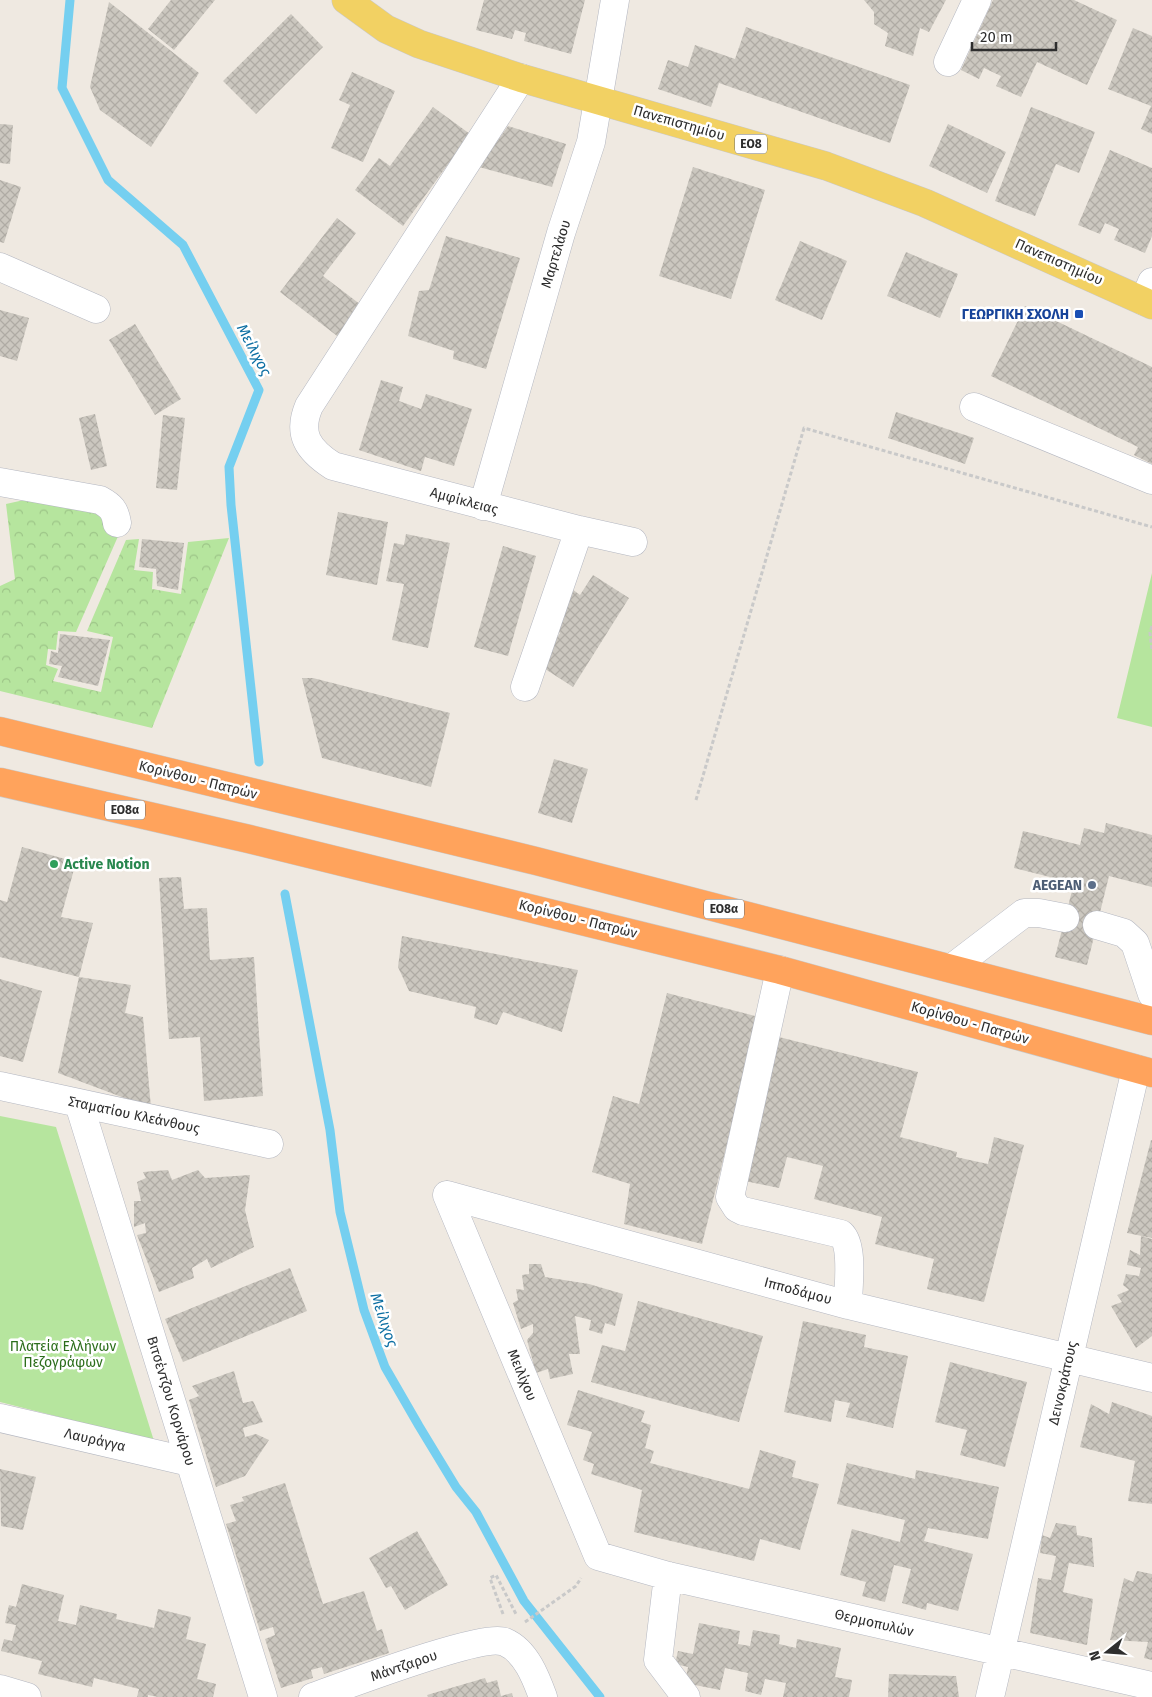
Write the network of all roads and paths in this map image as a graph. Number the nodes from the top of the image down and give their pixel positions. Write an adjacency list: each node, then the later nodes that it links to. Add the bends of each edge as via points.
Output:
1 (346, 0): 5 (main road, Πανεπιστημίου / ΕΟ8, via 403,38)
2 (616, 0): 6 (street, Μαρτελάου)
3 (977, 0): 4 (street)
4 (948, 62)
5 (521, 78): 6 (main road, Πανεπιστημίου / ΕΟ8); 13 (street, Αμφίκλειας, via 309,406 302,427 317,454 333,466)
6 (600, 100): 8 (main road, Πανεπιστημίου / ΕΟ8, via 791,155 862,180); 13 (street, Μαρτελάου, via 591,142 561,233)
7 (0, 267): 9 (street)
8 (1149, 296)
9 (96, 309)
10 (974, 407): 11 (street)
11 (1152, 480)
12 (0, 482): 14 (street, via 100,500 111,506)
13 (483, 506): 16 (street, Αμφίκλειας)
14 (117, 523)
15 (1152, 527): 23 (path, via 804,428)
16 (578, 530): 17 (street, Αμφίκλειας); 20 (street)
17 (633, 542)
18 (1152, 626): 19 (path)
19 (1152, 651)
20 (525, 687)
21 (0, 731): 26 (highway, Κορίνθου - Πατρών / ΕΟ8α, via 536,861)
22 (0, 782): 27 (highway, Κορίνθου - Πατρών / ΕΟ8α, via 304,852)
23 (696, 800)
24 (1065, 918): 26 (street, via 1024,913)
25 (1097, 925): 28 (street, via 1124,933 1135,943)
26 (952, 968): 29 (highway, Κορίνθου - Πατρών / ΕΟ8α)
27 (780, 970): 30 (highway, Κορίνθου - Πατρών / ΕΟ8α); 35 (street, via 730,1197 743,1211 841,1234 848,1248)
28 (1152, 994)
29 (1152, 1021)
30 (1144, 1071): 36 (street, Δεινοκράτους)
31 (0, 1086): 32 (street, Σταματίου Κλεάνθους)
32 (80, 1104): 33 (street, Σταματίου Κλεάνθους); 39 (street, Βιτσέντζου Κορνάρου)
33 (268, 1144)
34 (447, 1195): 35 (street, Ιπποδάμου); 40 (street, Μειλίχου)
35 (848, 1305): 36 (street, Ιπποδάμου)
36 (1068, 1358): 37 (street, Ιπποδάμου); 43 (street, Δεινοκράτους)
37 (1152, 1378)
38 (0, 1418): 39 (street, Λαυράγγα)
39 (190, 1462): 47 (street, Βιτσέντζου Κορνάρου)
40 (598, 1556): 41 (street, Θερμοπυλών); 42 (path, via 576,1586 522,1625 496,1575 490,1578 509,1629)
41 (668, 1576): 43 (street, Θερμοπυλών); 50 (street, via 658,1660)
42 (496, 1640): 48 (street, Μάντζαρου, via 444,1653); 49 (street, via 514,1648 522,1657)
43 (1000, 1652): 44 (street, Θερμοπυλών); 51 (street, Δεινοκράτους)
44 (1152, 1686)
45 (0, 1689): 46 (street)
46 (27, 1697)
47 (263, 1697)
48 (313, 1697)
49 (543, 1697)
50 (686, 1697)
51 (990, 1697)

